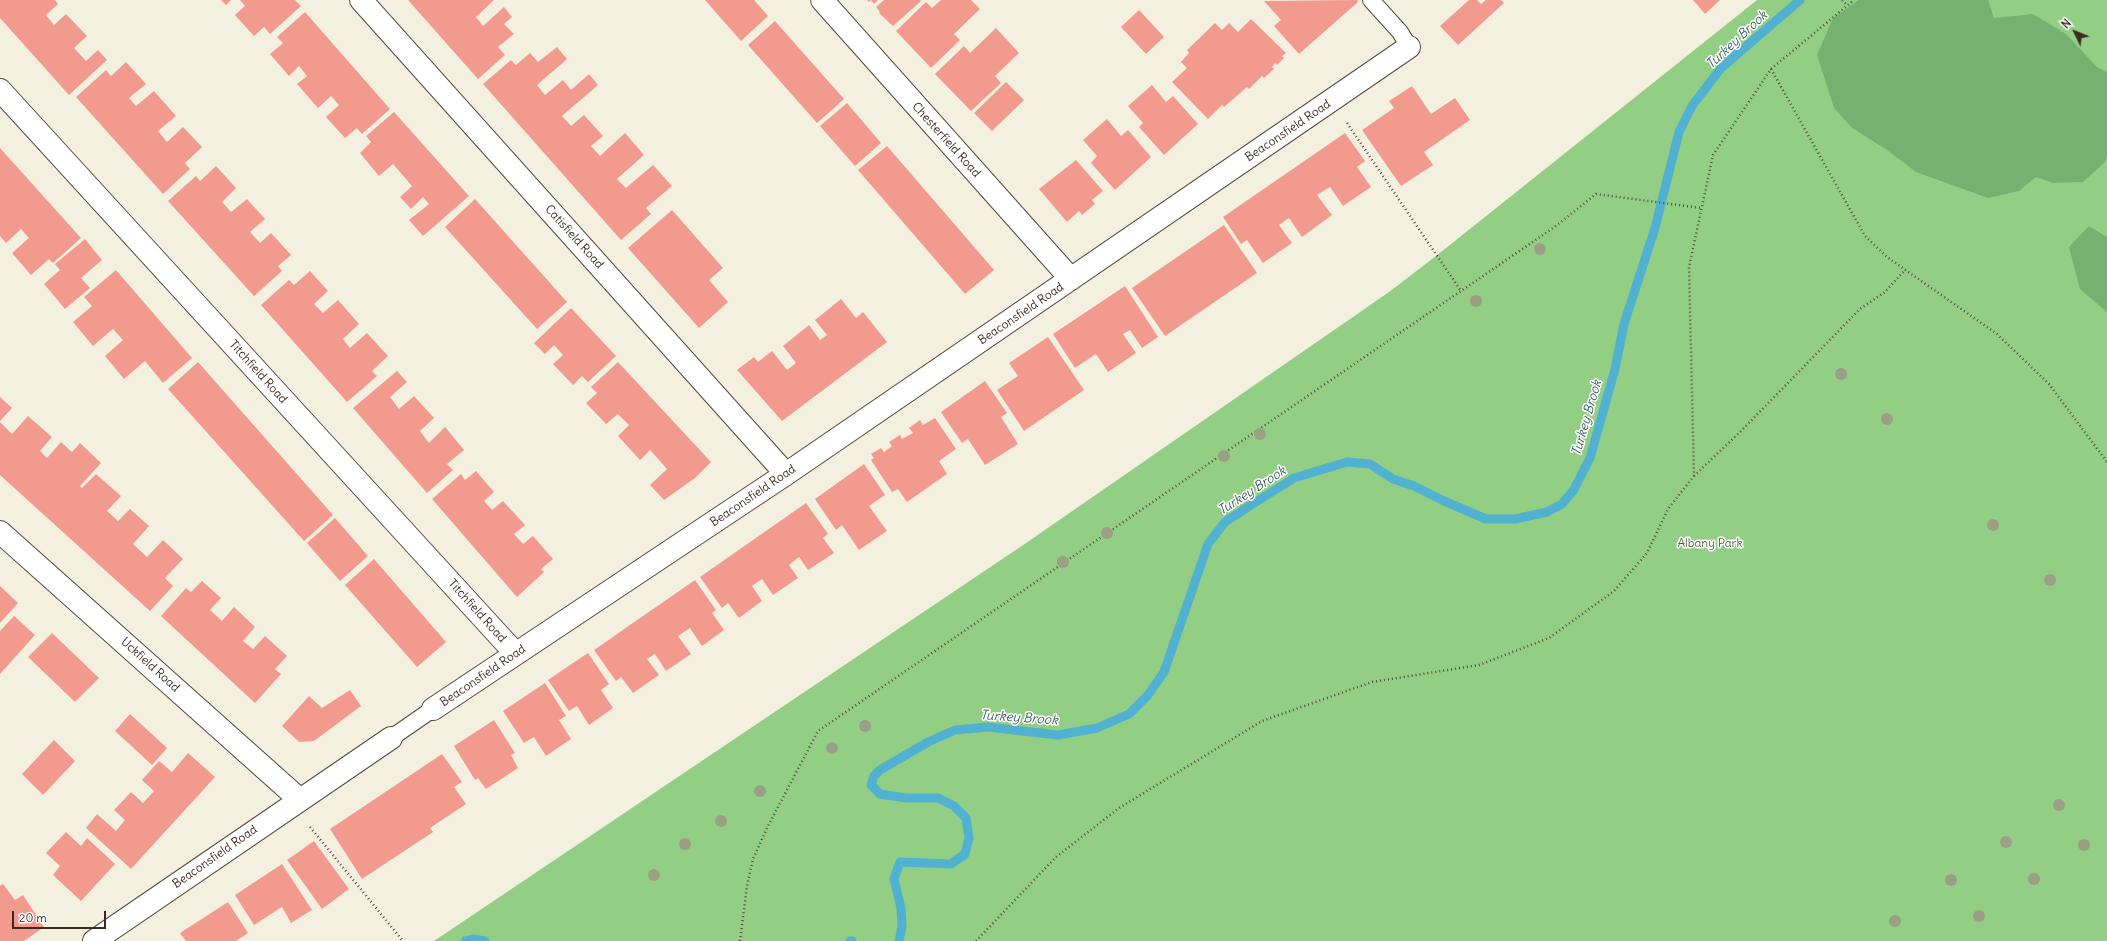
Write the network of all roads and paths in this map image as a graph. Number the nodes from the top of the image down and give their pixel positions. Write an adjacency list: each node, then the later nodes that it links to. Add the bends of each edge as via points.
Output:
1 (361, 0): 16 (street, Catisfield Road)
2 (822, 0): 13 (street, Chesterfield Road)
3 (1371, 0): 7 (lane, via 1400,32)
4 (1842, 0): 6 (path)
5 (1854, 0): 6 (path)
6 (1848, 6): 8 (path)
7 (1409, 47): 10 (street, Beaconsfield Road)
8 (1771, 69): 11 (path, via 1713,155); 12 (path, via 1865,236)
9 (0, 90): 19 (street, Titchfield Road)
10 (1332, 102): 13 (street, Beaconsfield Road); 14 (path)
11 (1701, 208): 14 (path, via 1596,194 1556,226); 17 (path, via 1689,266)
12 (1905, 270): 15 (path, via 1997,334 2049,384); 17 (path, via 1885,292 1860,309)
13 (1071, 279): 16 (street, Beaconsfield Road)
14 (1461, 291): 25 (path, via 818,731 768,826 754,859 741,921)
15 (2107, 462)
16 (786, 474): 19 (street, Beaconsfield Road)
17 (1694, 476): 26 (path, via 1668,509 1647,553 1614,591 1549,638 1479,665 1372,682 1262,721 1119,808 1056,857)
18 (0, 532): 22 (street, Uckfield Road)
19 (516, 654): 20 (street, Beaconsfield Road)
20 (433, 710): 21 (lane, Beaconsfield Road)
21 (391, 738): 22 (street, Beaconsfield Road)
22 (295, 802): 23 (street, Beaconsfield Road); 24 (path)
23 (94, 941)
24 (403, 941)
25 (740, 941)
26 (976, 941)

